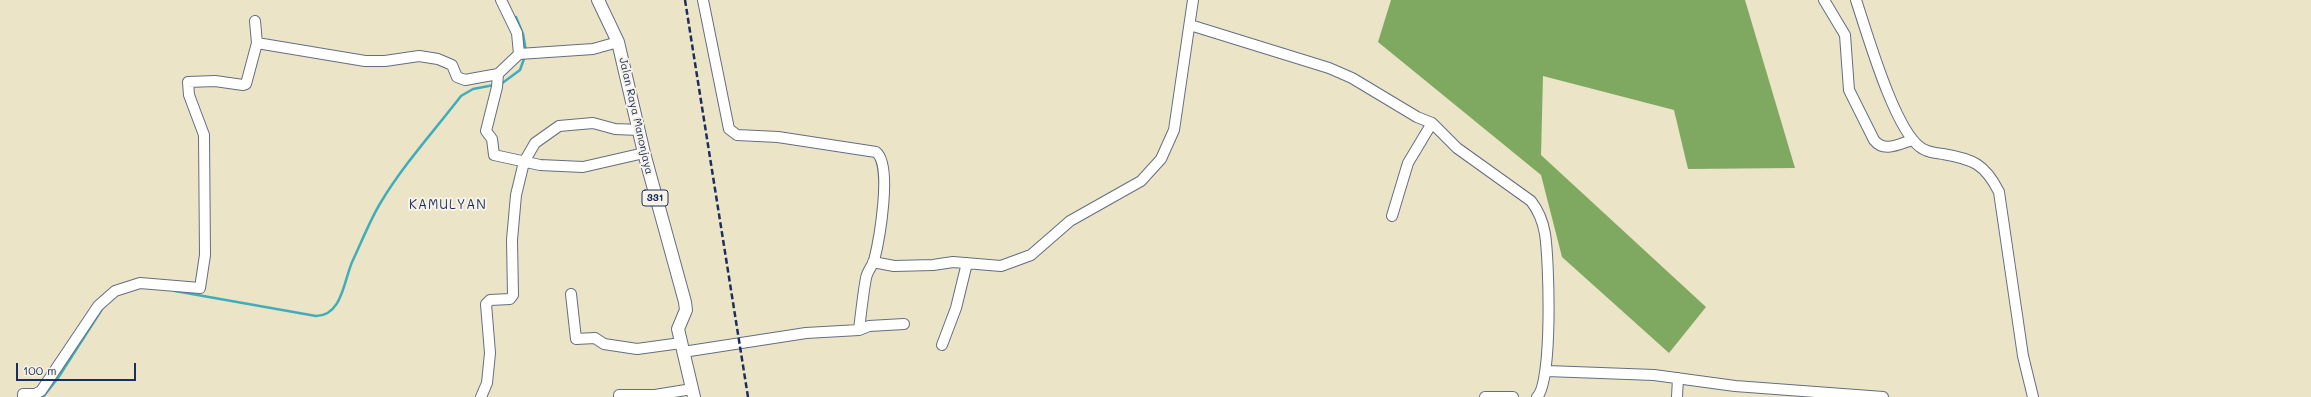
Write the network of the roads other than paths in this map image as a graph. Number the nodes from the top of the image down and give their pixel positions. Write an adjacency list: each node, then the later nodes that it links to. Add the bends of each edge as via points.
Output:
1 (501, 0): 11 (street, via 517,33)
2 (598, 0): 9 (main road, Jalan Raya Manonjaya / 331)
3 (703, 0): 19 (street, via 729,129 737,135 778,137 867,150 880,155 884,185 881,227)
4 (1193, 0): 8 (street)
5 (1824, 0): 15 (street, via 1845,35 1849,90 1874,140 1879,146 1888,147)
6 (1856, 0): 15 (street, via 1893,106)
7 (255, 21): 10 (street)
8 (1190, 25): 13 (street, via 1335,71); 20 (street, via 1182,64 1174,130 1161,159 1150,172 1128,189 1070,221 1031,255 1001,266)
9 (618, 42): 11 (street, via 593,49); 14 (main road, Jalan Raya Manonjaya / 331)
10 (257, 43): 12 (street, via 365,61 419,56 438,59 452,65 457,77 462,80); 30 (street, via 246,84 222,81 188,82 190,96 204,135 205,255 200,288 140,283 115,291 98,306 41,391 23,394)
11 (519, 54): 12 (street)
12 (498, 81): 17 (street, via 486,131 493,140 493,154)
13 (1432, 123): 18 (street, via 1408,163); 26 (street, via 1457,148 1537,208 1545,234 1549,347)
14 (638, 130): 16 (main road, Jalan Raya Manonjaya / 331); 17 (street, via 615,129 591,123 557,126 539,139)
15 (1912, 140): 37 (street, via 1926,151 1969,159 1986,171 1999,192 2023,356)
16 (644, 153): 17 (street, via 583,167); 25 (main road, Jalan Raya Manonjaya / 331, via 685,307 678,328)
17 (524, 162): 31 (street, via 514,215 513,292 510,299 490,300 486,304 490,353 487,383)
18 (1392, 216)
19 (873, 262): 20 (street, via 894,266); 23 (street, via 866,276)
20 (967, 263): 24 (street, via 960,296)
21 (571, 294): 25 (street, via 576,339 596,338 604,344 637,349)
22 (904, 324): 23 (street, via 869,326)
23 (859, 330): 25 (street, via 806,333)
24 (942, 346)
25 (682, 348): 28 (main road, Jalan Raya Manonjaya / 331)
26 (1547, 371): 27 (street); 34 (street, via 1543,389)
27 (1678, 378): 35 (street); 36 (street, via 1735,386)
28 (693, 393): 29 (street)
29 (619, 395)
30 (22, 397)
31 (481, 397)
32 (1485, 397): 33 (street)
33 (1513, 397)
34 (1537, 397)
35 (1677, 397)
36 (1884, 397)
37 (2033, 397)

